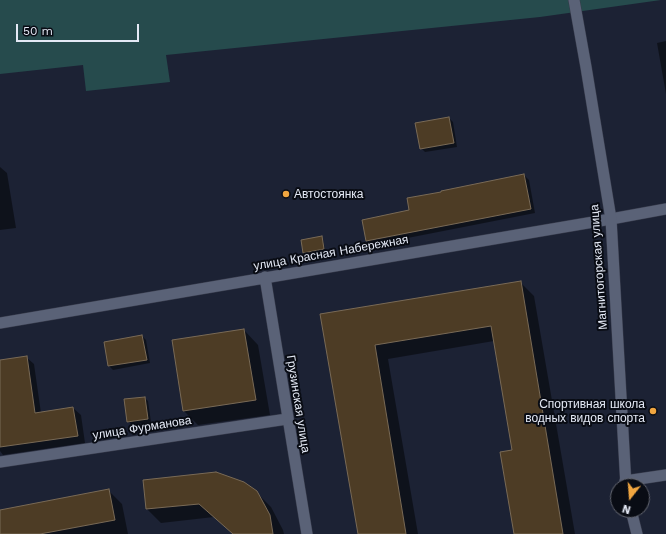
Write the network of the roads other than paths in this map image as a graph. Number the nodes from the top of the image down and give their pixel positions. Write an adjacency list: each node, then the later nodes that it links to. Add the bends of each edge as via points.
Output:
1 (574, 0): 3 (street, Магнитогорская улица)
2 (666, 209): 3 (street, улица Красная Набережная)
3 (611, 219): 4 (street, улица Красная Набережная); 9 (street, Магнитогорская улица)
4 (265, 278): 5 (street, улица Красная Набережная); 6 (street, Грузинская улица)
5 (0, 323)
6 (287, 419): 7 (street, улица Фурманова); 12 (street, Грузинская улица)
7 (0, 462)
8 (666, 475): 10 (street)
9 (626, 478)
10 (650, 479)
11 (633, 518): 13 (street)
12 (307, 534)
13 (637, 534)

